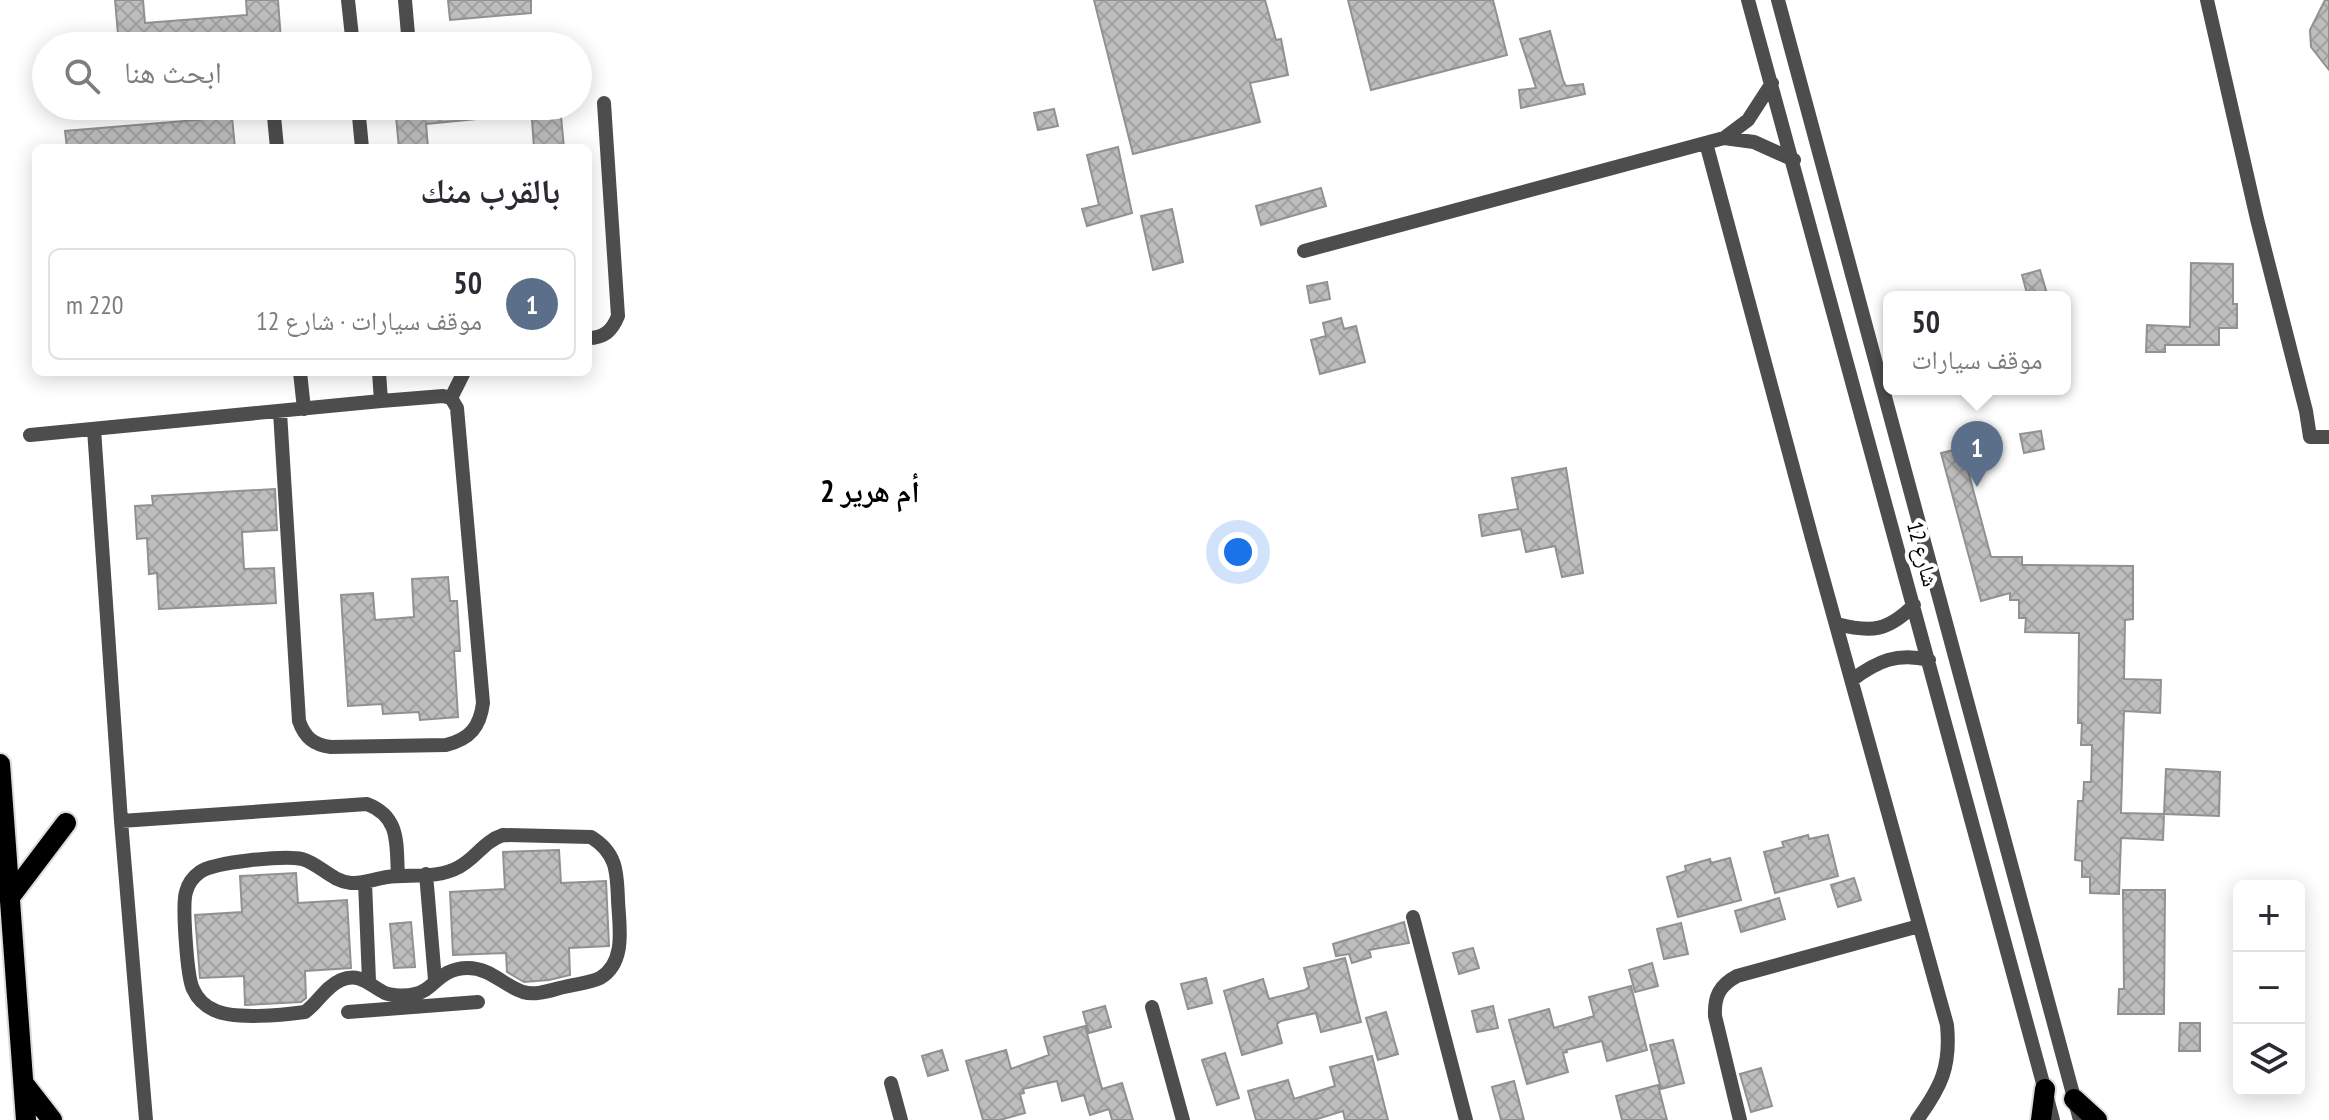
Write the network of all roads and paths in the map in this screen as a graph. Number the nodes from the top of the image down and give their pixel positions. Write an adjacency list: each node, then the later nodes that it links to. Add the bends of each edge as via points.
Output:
1 (348, 0): 8 (street)
2 (405, 0): 9 (street)
3 (1748, 0): 10 (street, شارع 12)
4 (1778, 0): 7 (street, شارع 12)
5 (1790, 0): 7 (street)
6 (2207, 0): 34 (street, via 2310,437)
7 (1784, 19): 12 (street, شارع 12)
8 (351, 32)
9 (408, 32)
10 (1772, 83): 15 (street, شارع 12); 16 (street, via 1748,120)
11 (604, 103): 22 (street, via 618,316 605,335)
12 (1809, 112): 15 (street); 26 (street, شارع 12)
13 (274, 120): 18 (street)
14 (359, 120): 19 (street)
15 (1783, 120): 20 (street, شارع 12)
16 (1724, 138): 17 (street); 20 (street, via 1768,146)
17 (1706, 143): 21 (street); 36 (street)
18 (277, 144)
19 (362, 144)
20 (1794, 160): 35 (street, شارع 12)
21 (1304, 251)
22 (592, 337)
23 (300, 376): 30 (street)
24 (379, 376): 29 (street)
25 (462, 376): 28 (street)
26 (1883, 388)
27 (1885, 395): 57 (street, شارع 12)
28 (451, 398): 29 (street); 31 (street, via 459,420 483,703 473,732 446,745 320,746 303,732)
29 (381, 401): 30 (street)
30 (304, 409): 31 (street)
31 (280, 412): 32 (street)
32 (94, 429): 33 (street); 40 (street)
33 (30, 435)
34 (2329, 437)
35 (1914, 605): 36 (street, via 1880,629); 37 (street, شارع 12)
36 (1837, 624): 38 (street)
37 (1929, 660): 38 (street, via 1887,659); 56 (street, شارع 12)
38 (1852, 680): 47 (street)
39 (0, 764): 45 (main road)
40 (121, 821): 43 (street, via 367,804 381,809 391,821); 60 (street)
41 (66, 823): 45 (main road)
42 (426, 874): 43 (street); 48 (street); 48 (street, via 450,871 494,838 512,835 591,837 603,844 617,868 617,959 599,978 534,994 471,968)
43 (398, 876): 44 (street)
44 (365, 882): 49 (street); 49 (street, via 343,881 301,859 215,866 191,879 185,906 192,987 213,1010 228,1015 305,1012 338,981)
45 (10, 897): 55 (main road)
46 (1413, 917): 63 (street)
47 (1919, 926): 64 (street, via 1737,976 1718,991 1715,1016); 65 (street, via 1949,1043 1936,1094)
48 (435, 980): 50 (street)
49 (369, 981): 50 (street)
50 (404, 1001): 51 (street); 53 (street)
51 (478, 1002)
52 (1152, 1007): 62 (street)
53 (348, 1012)
54 (891, 1083): 61 (street)
55 (24, 1084): 58 (main road); 59 (main road)
56 (2045, 1089): 66 (main road); 67 (street, شارع 12)
57 (2074, 1099): 68 (street, شارع 12); 69 (main road)
58 (26, 1120)
59 (52, 1120)
60 (146, 1120)
61 (901, 1120)
62 (1183, 1120)
63 (1466, 1120)
64 (1740, 1120)
65 (1917, 1120)
66 (2041, 1120)
67 (2053, 1120)
68 (2080, 1120)
69 (2097, 1120)

